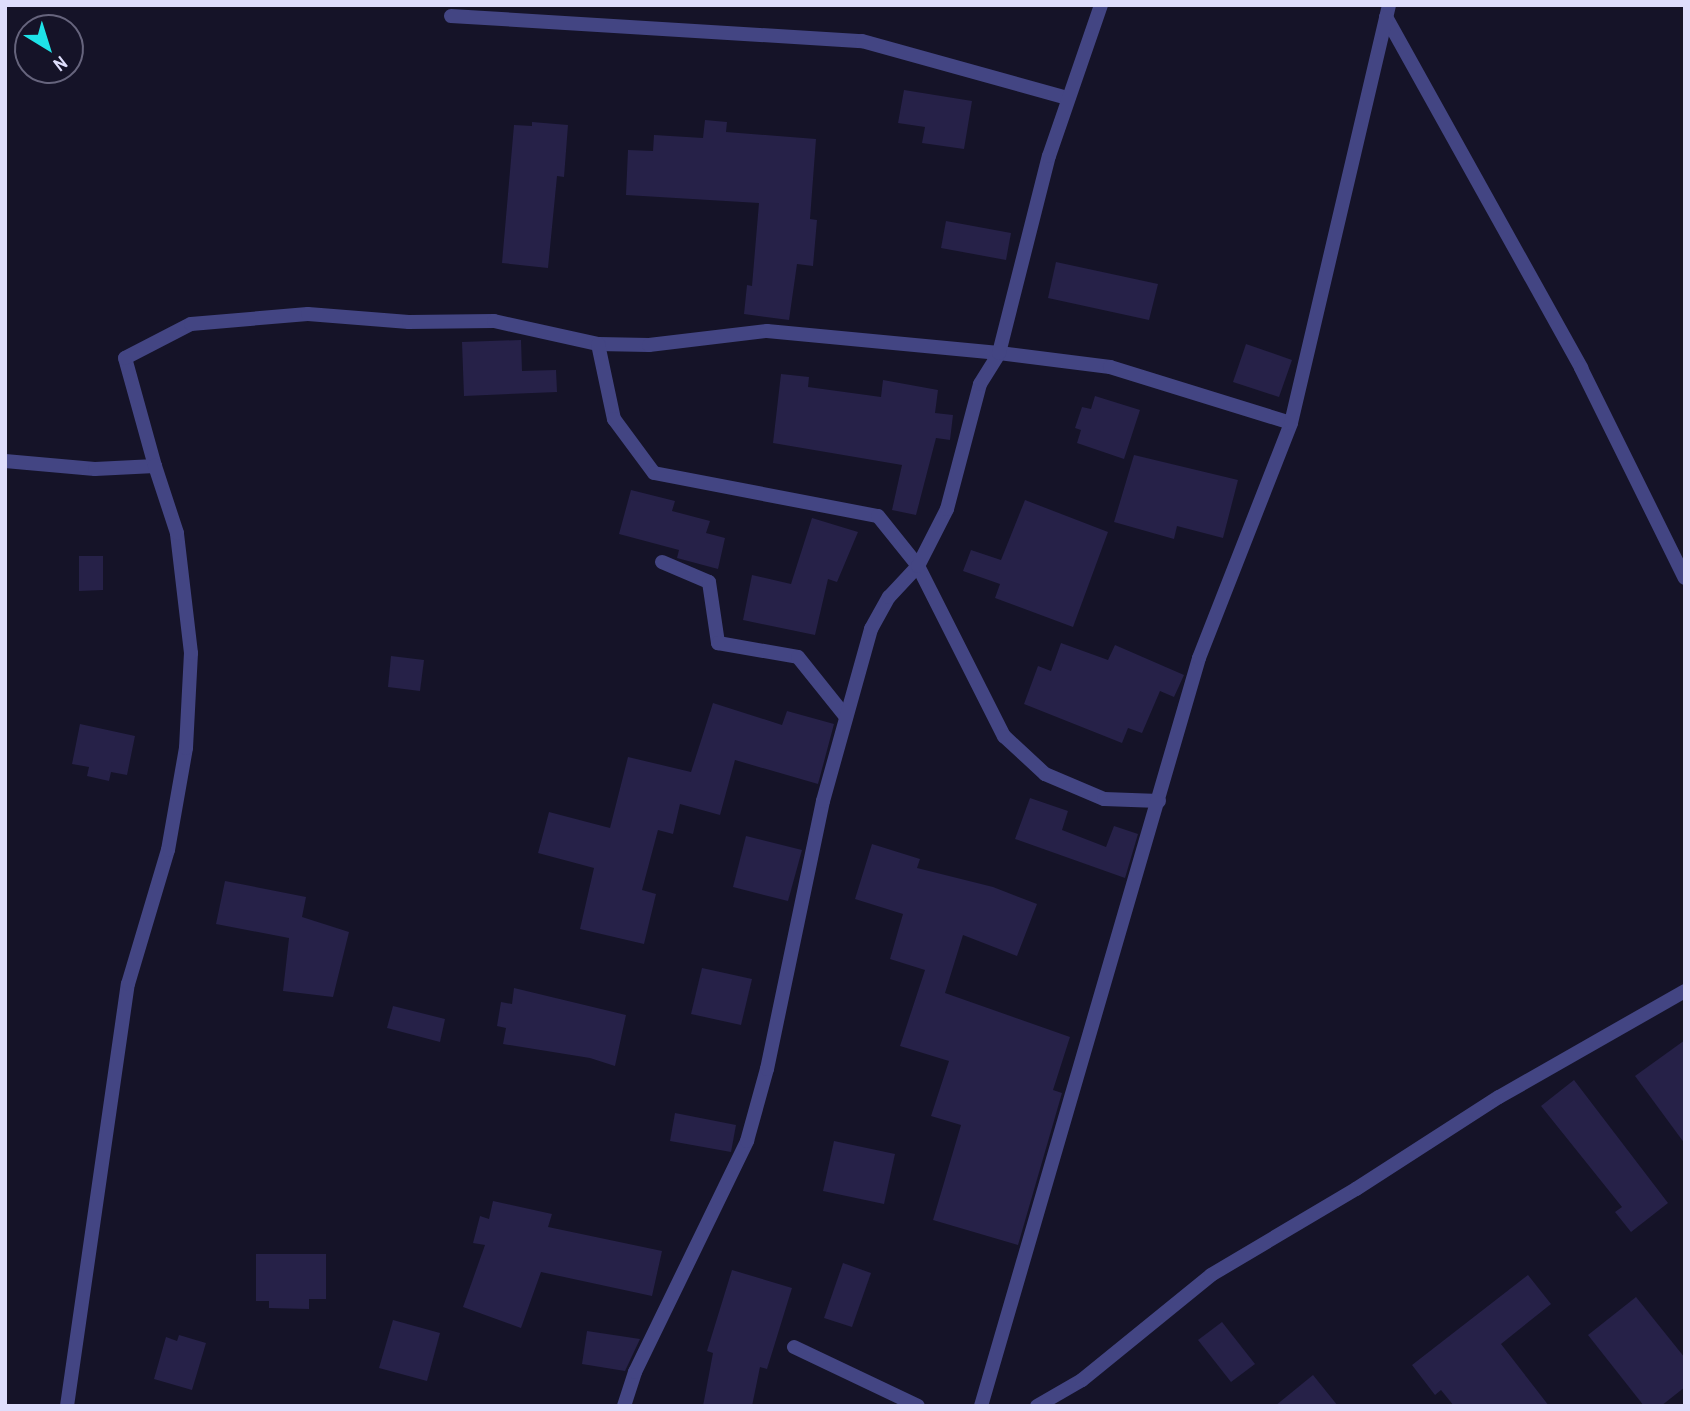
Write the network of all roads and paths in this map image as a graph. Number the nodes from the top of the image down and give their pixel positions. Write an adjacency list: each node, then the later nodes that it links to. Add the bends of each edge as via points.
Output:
1 (1101, 5): 4 (street)
2 (1387, 11): 7 (street); 12 (street, via 1581,368)
3 (451, 16): 4 (street, via 862,41)
4 (1068, 98): 6 (street)
5 (598, 344): 6 (street, via 649,345 767,331); 9 (street, via 494,321 409,322 308,313 191,324 125,358); 11 (street, via 614,419 654,473 878,516)
6 (999, 353): 7 (street, via 1110,367); 11 (street, via 980,384 947,509)
7 (1291, 423): 14 (street, via 1199,658)
8 (5, 461): 9 (street, via 95,469)
9 (155, 466): 17 (street, via 177,533 191,653 186,748 168,850 128,984)
10 (662, 562): 13 (street, via 709,582 718,643 798,657)
11 (918, 566): 13 (street, via 890,597 871,629); 14 (street, via 1004,736 1045,774 1092,794 1104,799)
12 (1685, 578)
13 (846, 717): 18 (street, via 747,1141 635,1372)
14 (1159, 801): 20 (street)
15 (1685, 991): 21 (street, via 1499,1097 1211,1275 1082,1380)
16 (794, 1347): 19 (street)
17 (67, 1406)
18 (624, 1406)
19 (918, 1406)
20 (981, 1406)
21 (1037, 1406)

